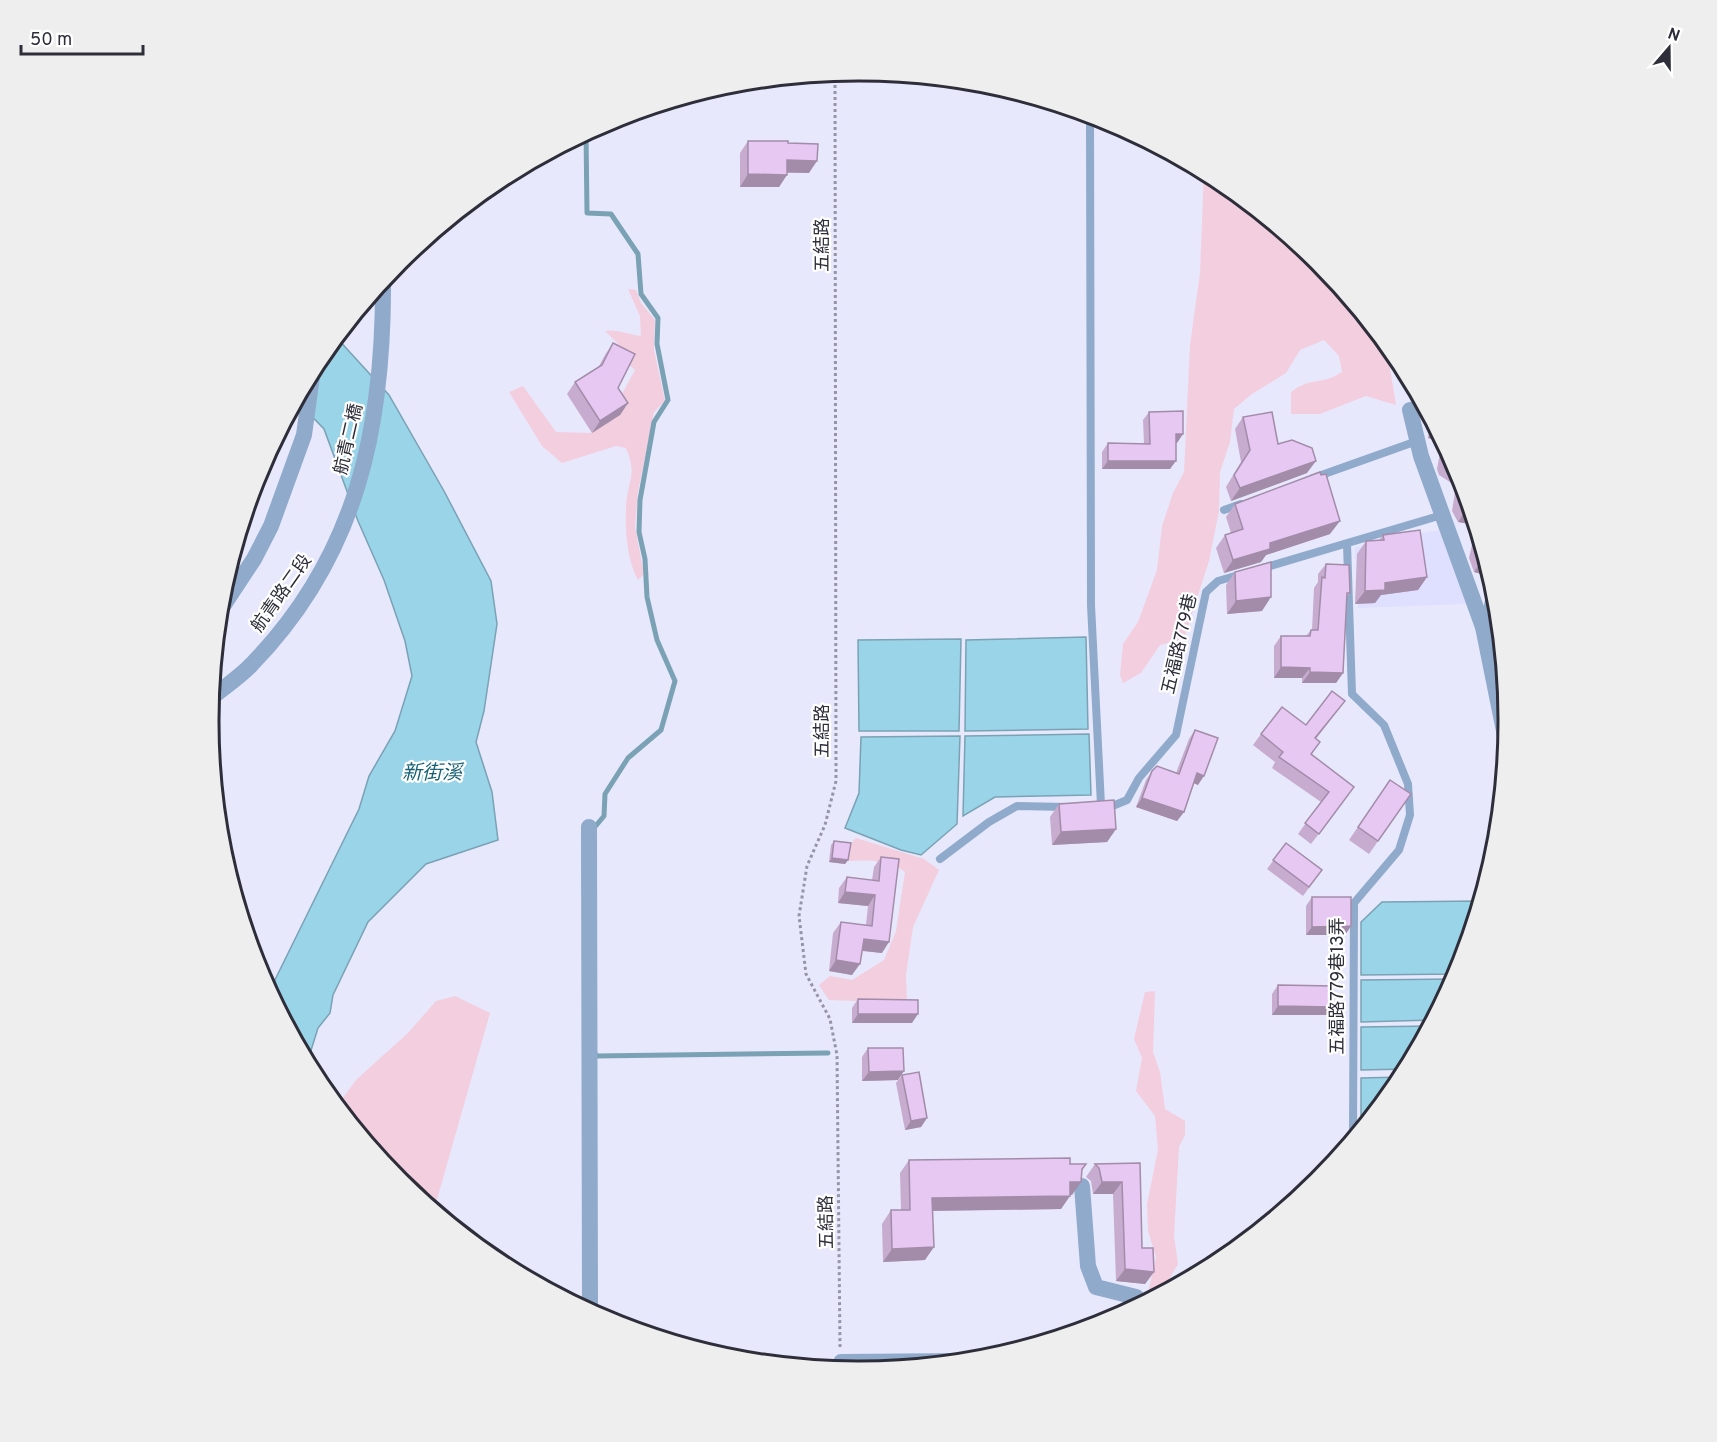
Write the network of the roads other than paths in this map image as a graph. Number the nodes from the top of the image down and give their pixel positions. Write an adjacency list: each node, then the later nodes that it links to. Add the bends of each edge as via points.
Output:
1 (1090, 125): 10 (lane, 五福路779巷, via 1091,605 1097,806 1127,800 1139,778 1176,735 1206,592 1218,581)
2 (383, 293): 11 (street, 航青二橋, via 382,368 374,424 355,495)
3 (310, 391): 12 (street, via 304,435 267,534)
4 (1416, 407): 5 (street)
5 (1417, 441): 6 (lane); 9 (street)
6 (1299, 483)
7 (1246, 502): 8 (lane)
8 (1224, 510)
9 (1442, 515): 10 (lane, 五福路779巷); 14 (street)
10 (1347, 544): 20 (lane, 五福路779巷13弄, via 1352,693 1384,725 1408,784 1410,815 1400,850 1354,903)
11 (330, 557): 15 (street, 航青路二段, via 259,656)
12 (232, 593)
13 (1489, 615): 14 (street)
14 (1483, 627): 16 (street)
15 (219, 691)
16 (1498, 703)
17 (1072, 807): 19 (lane, via 1017,806)
18 (589, 827): 23 (street)
19 (940, 859)
20 (1353, 1127)
21 (1082, 1186): 22 (street, via 1088,1266 1096,1287)
22 (1136, 1298)
23 (590, 1302)

